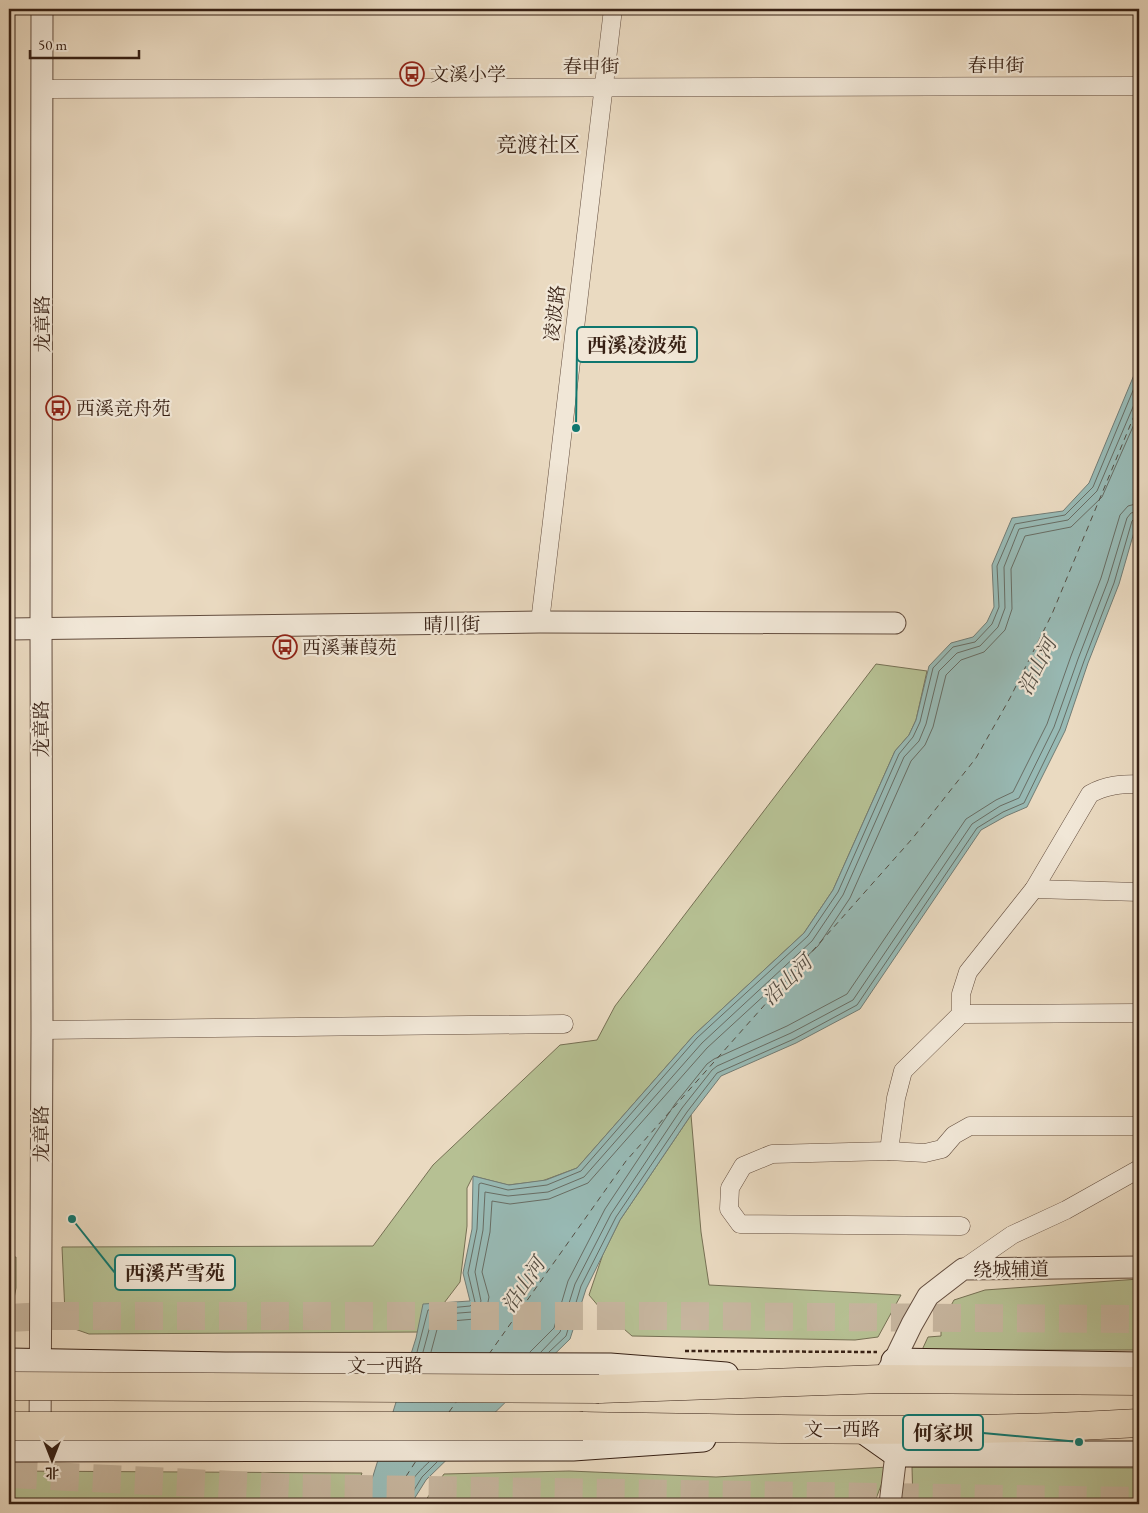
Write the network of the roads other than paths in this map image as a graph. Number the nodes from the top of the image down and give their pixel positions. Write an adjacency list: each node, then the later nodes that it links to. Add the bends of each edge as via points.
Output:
1 (42, 9): 5 (street, 龙章路)
2 (612, 9): 4 (street, 凌波路)
3 (1139, 86): 4 (street, 春申街)
4 (602, 87): 5 (street, 春申街); 6 (street, 凌波路)
5 (43, 89): 9 (street, 龙章路)
6 (540, 622): 7 (street, 晴川街); 9 (street, 晴川街)
7 (894, 624)
8 (9, 629): 9 (street, 晴川街)
9 (41, 629): 16 (street, 龙章路)
10 (1139, 784): 11 (street, via 1117,784 1090,794)
11 (1034, 889): 12 (street); 14 (street, via 968,972 961,994)
12 (1139, 892)
13 (1139, 1013): 14 (street)
14 (960, 1014): 18 (street, via 903,1071)
15 (564, 1024): 16 (street)
16 (42, 1030): 24 (street, 龙章路)
17 (1139, 1126): 18 (street, via 970,1126 954,1135 942,1149)
18 (889, 1151): 20 (street, via 772,1154 743,1166 730,1188 729,1209 740,1224)
19 (1139, 1169): 22 (street, via 1066,1210 1012,1235)
20 (960, 1226)
21 (1139, 1267): 22 (street, 绕城辅道)
22 (963, 1269): 26 (street, 绕城辅道, via 928,1296)
23 (9, 1362): 24 (main road, 文一西路)
24 (40, 1362): 27 (main road, 文一西路); 35 (street, 龙章路)
25 (1139, 1364): 26 (main road)
26 (891, 1365): 27 (main road, 文一西路, via 760,1383); 28 (main road, 文一西路)
27 (605, 1378): 29 (main road, 文一西路, bridge)
28 (1139, 1381)
29 (9, 1386)
30 (1139, 1423): 33 (main road, 文一西路)
31 (9, 1426): 32 (main road, 文一西路, bridge)
32 (578, 1437): 33 (main road, 文一西路, via 754,1429 862,1430); 35 (main road, 文一西路, via 238,1448)
33 (899, 1442): 36 (main road); 37 (street)
34 (9, 1449): 35 (main road, 文一西路)
35 (40, 1449)
36 (1139, 1454)
37 (890, 1504)

